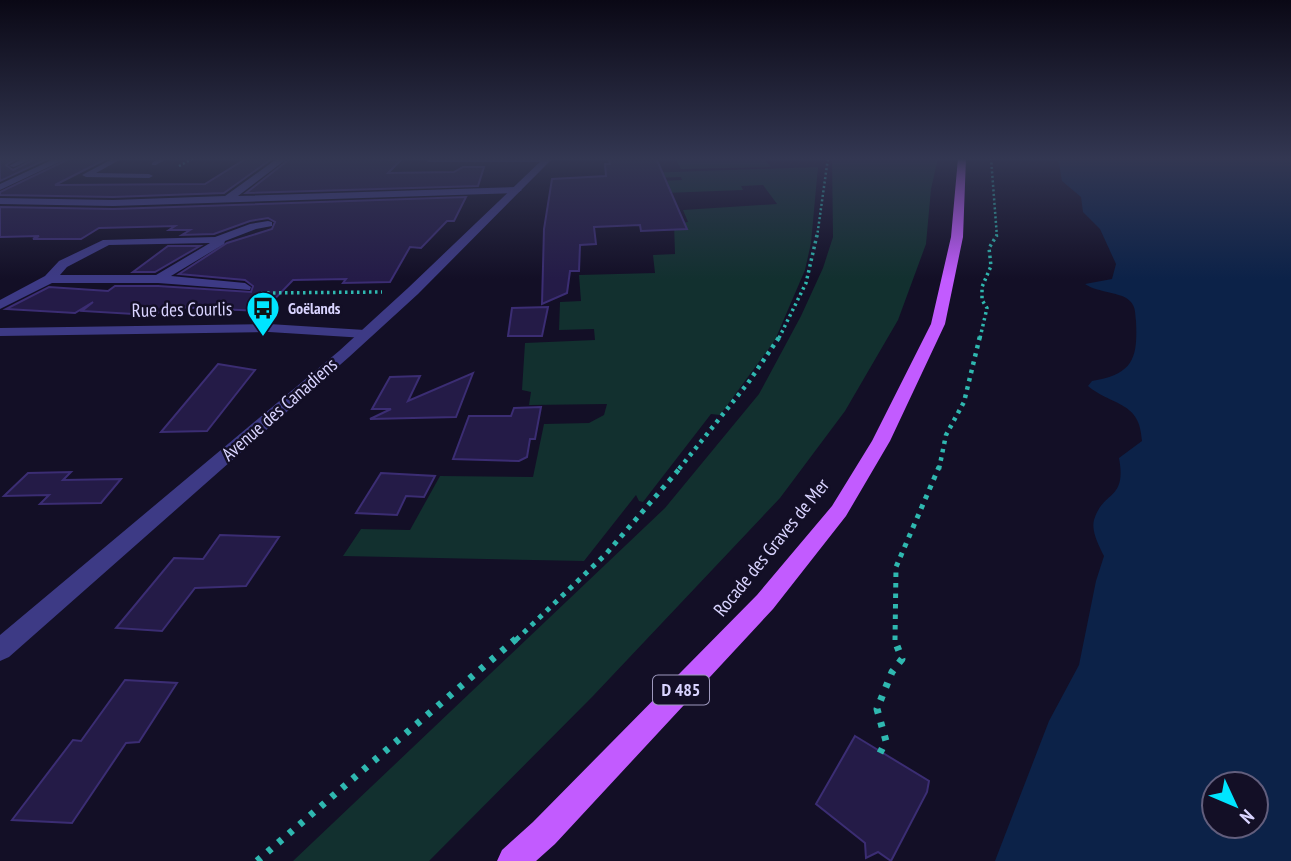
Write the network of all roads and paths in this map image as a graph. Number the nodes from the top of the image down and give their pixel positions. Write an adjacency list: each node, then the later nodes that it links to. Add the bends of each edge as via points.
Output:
1 (229, 198): 7 (street)
2 (279, 198): 7 (street)
3 (509, 198): 16 (street, Avenue des Canadiens)
4 (821, 198): 22 (path, via 817,247 805,285 777,341 723,415 593,567 486,666)
5 (959, 198): 23 (main road, Rocade des Graves de Mer / D 485, via 957,237 938,324 881,441 839,511 765,602)
6 (994, 198): 21 (path, via 996,236 989,248 991,267 982,286 987,308 964,402 946,435 938,474 896,567 893,626 902,659 877,709 886,741)
7 (226, 200): 8 (street)
8 (0, 201)
9 (268, 224): 11 (street)
10 (86, 234): 12 (street)
11 (218, 240): 12 (street); 14 (street)
12 (107, 242): 13 (street, via 63,264)
13 (49, 279): 14 (street); 17 (street)
14 (158, 279): 15 (street)
15 (245, 287): 16 (path, via 254,293)
16 (414, 291): 19 (street, Avenue des Canadiens)
17 (0, 305)
18 (0, 332): 19 (street, Rue des Courlis, via 269,328)
19 (365, 334): 20 (street, Avenue des Canadiens)
20 (0, 650)
21 (880, 753)
22 (257, 861)
23 (513, 861)

